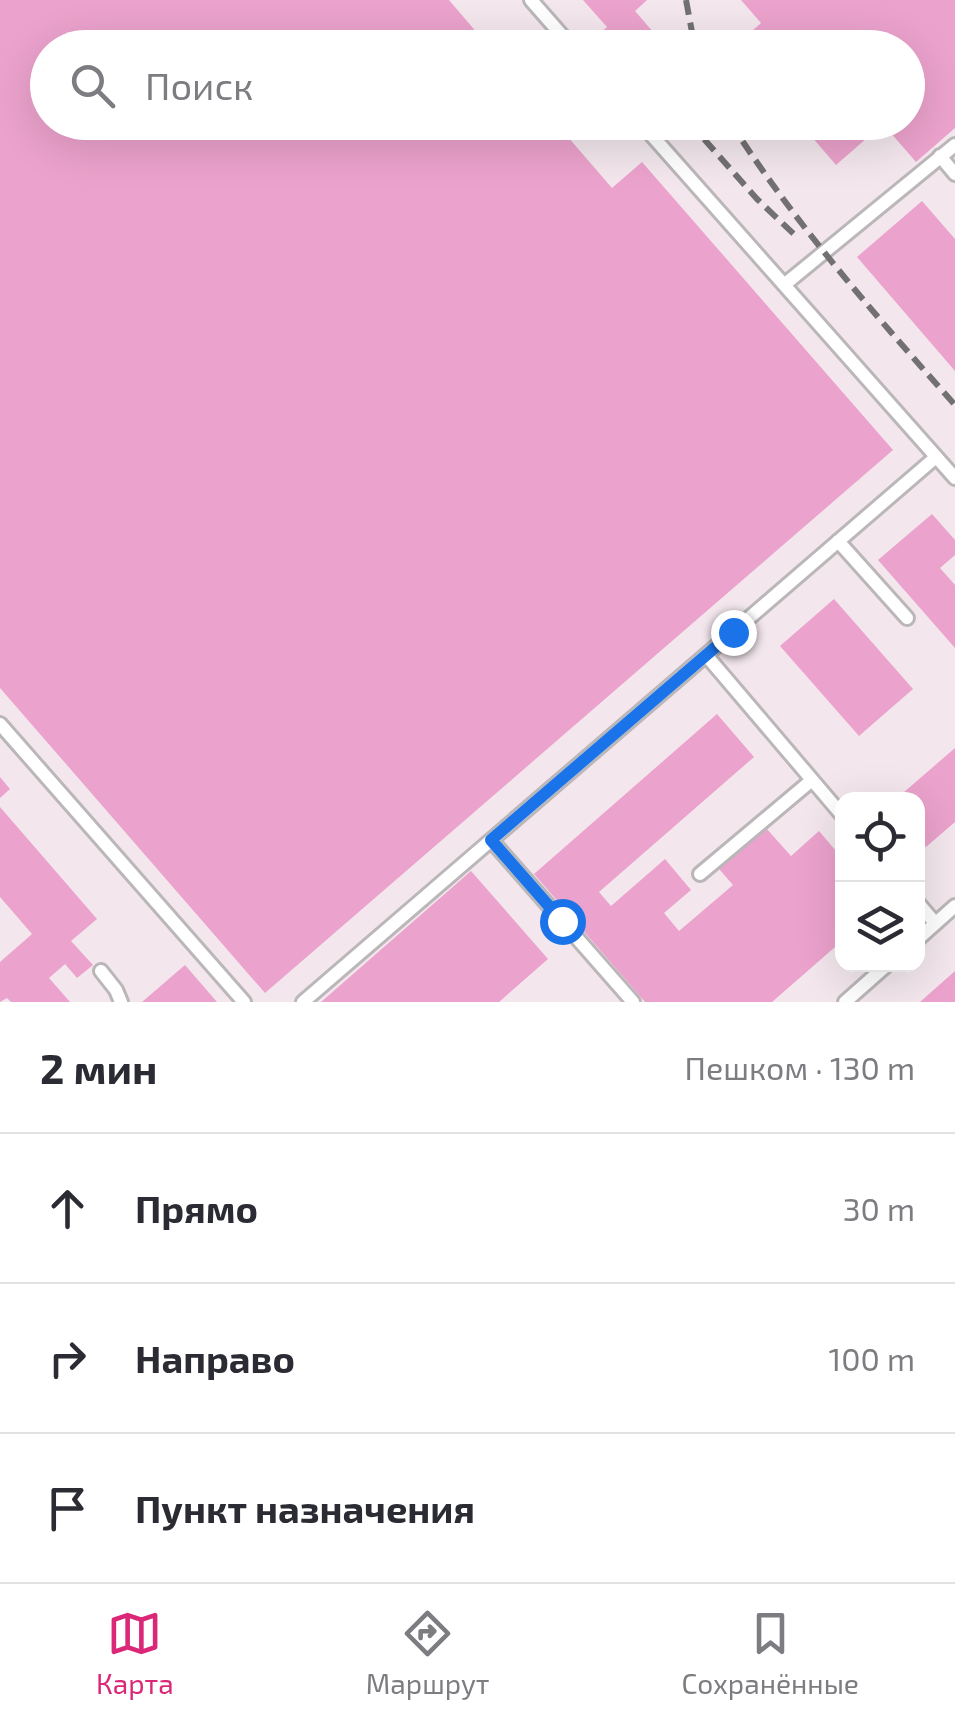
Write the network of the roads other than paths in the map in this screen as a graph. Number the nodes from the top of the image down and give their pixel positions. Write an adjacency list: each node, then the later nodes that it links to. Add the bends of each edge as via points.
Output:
1 (531, 0): 2 (lane)
2 (558, 30)
3 (656, 140): 7 (lane)
4 (955, 145): 5 (lane)
5 (940, 156): 6 (lane); 7 (lane)
6 (955, 174)
7 (784, 285): 8 (lane)
8 (936, 457): 9 (lane); 10 (lane)
9 (955, 478)
10 (838, 541): 11 (lane); 12 (lane)
11 (907, 618)
12 (706, 655): 14 (lane); 16 (lane)
13 (0, 724): 25 (lane)
14 (812, 780): 15 (lane); 17 (lane)
15 (835, 807)
16 (491, 840): 26 (lane); 27 (lane)
17 (700, 874)
18 (955, 906): 20 (lane)
19 (925, 911): 20 (lane)
20 (935, 923): 21 (lane)
21 (925, 932)
22 (101, 971): 24 (lane)
23 (879, 972): 28 (lane)
24 (121, 1002)
25 (244, 1002)
26 (303, 1002)
27 (633, 1002)
28 (845, 1002)

